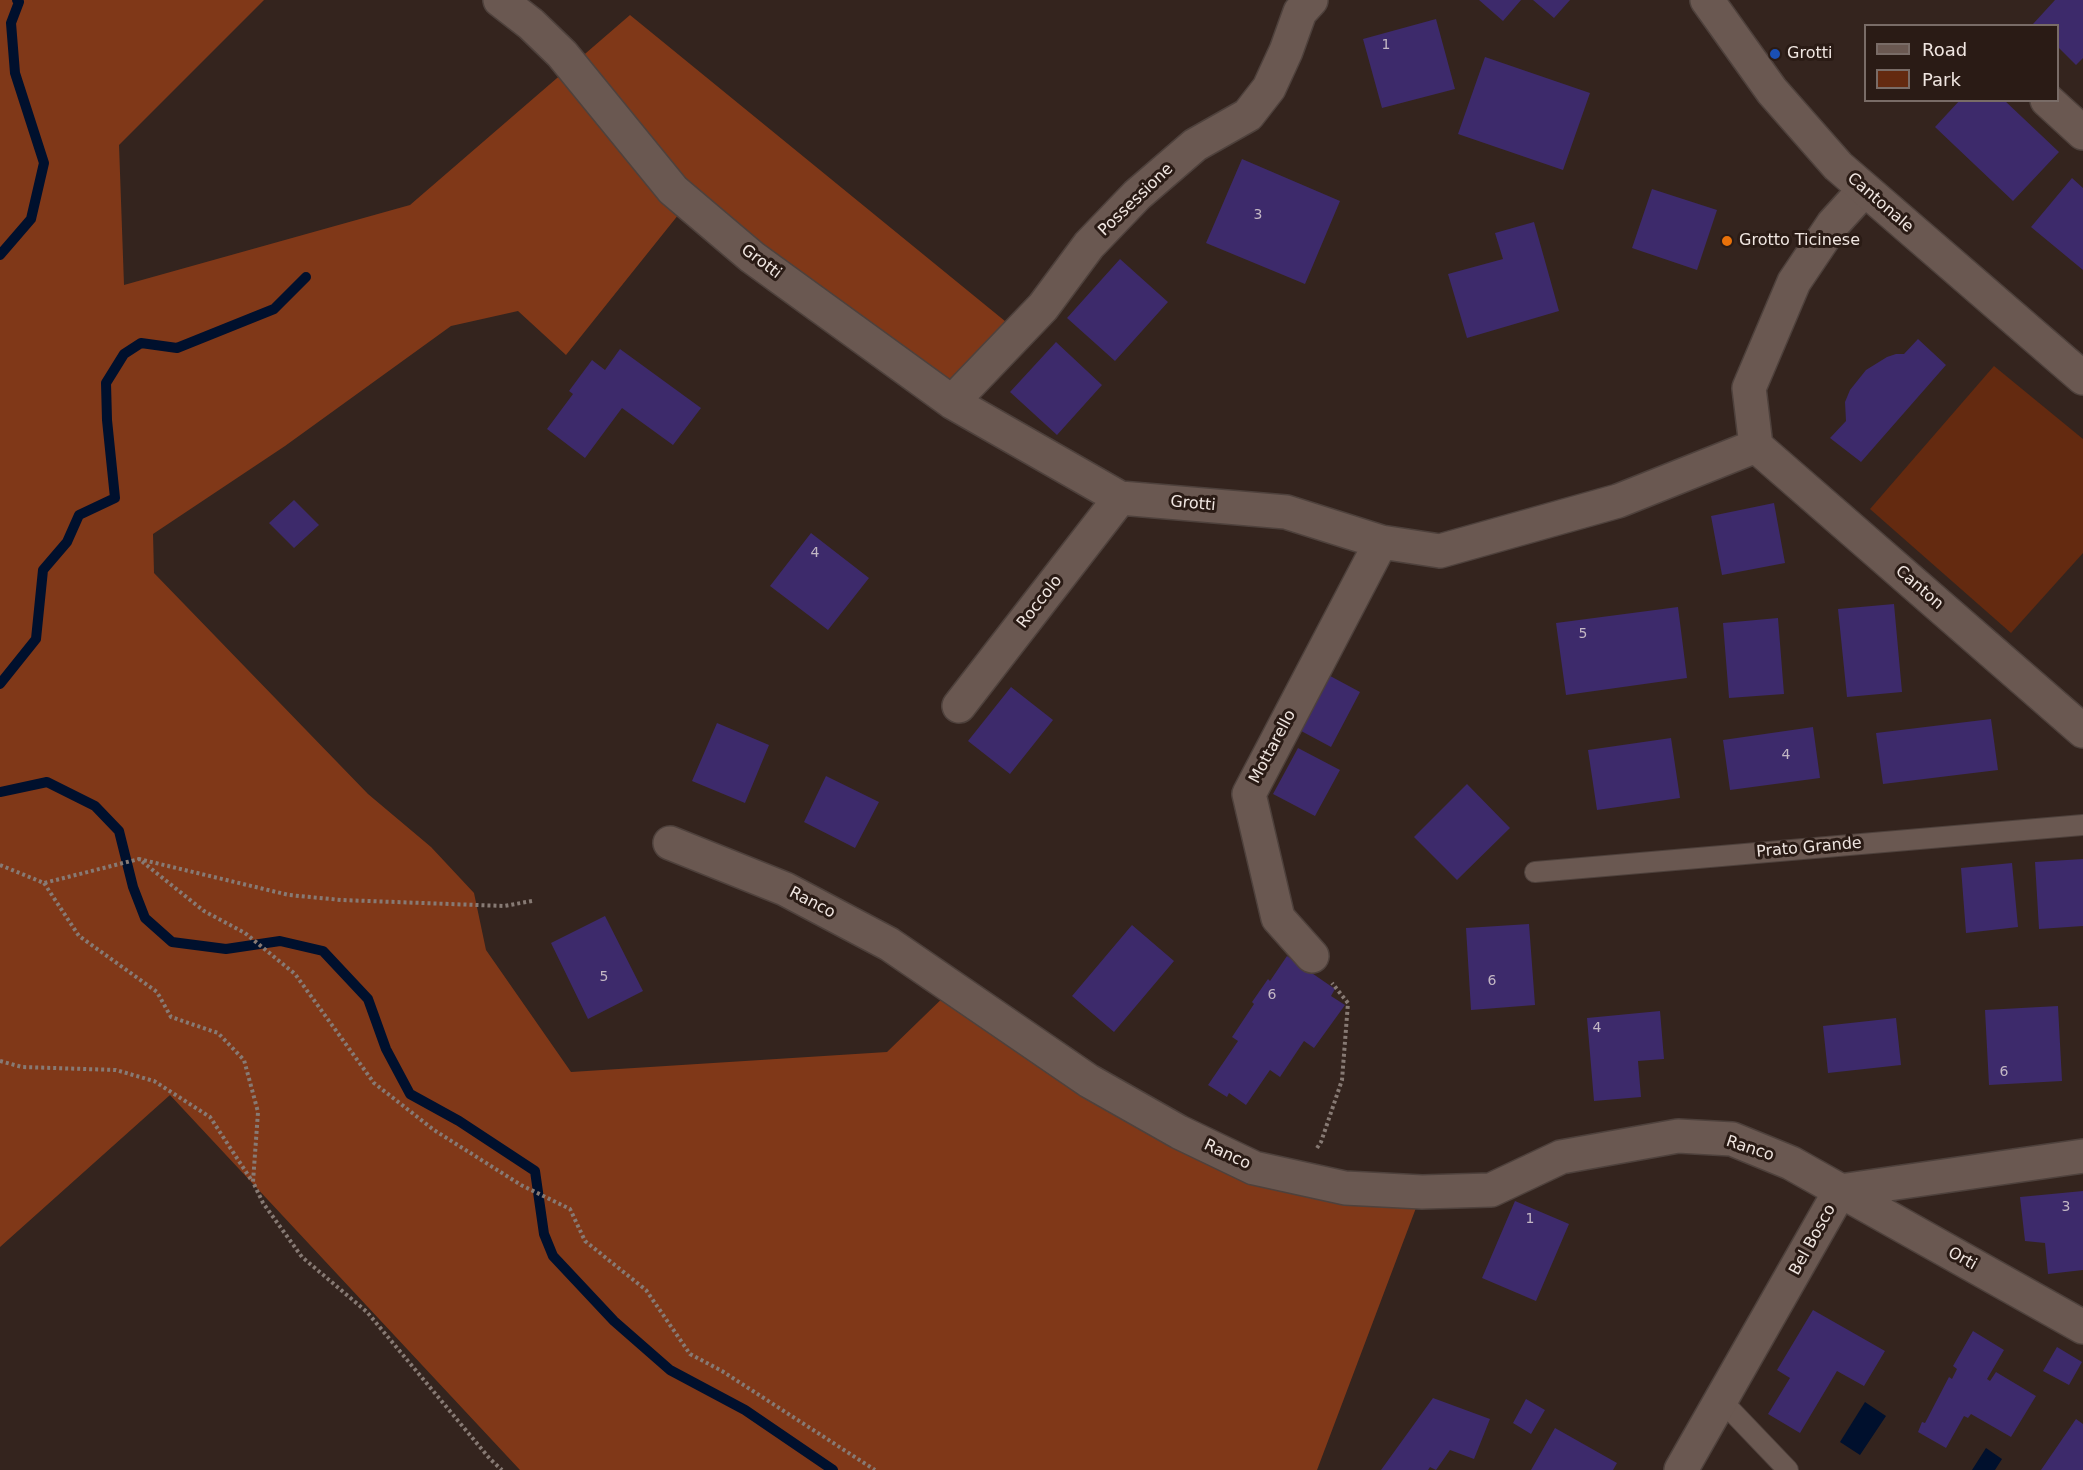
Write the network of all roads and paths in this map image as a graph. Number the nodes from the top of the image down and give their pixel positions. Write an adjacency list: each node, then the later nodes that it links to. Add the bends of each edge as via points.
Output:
1 (500, 0): 8 (street, Grotti, via 562,54 673,190 752,257)
2 (1311, 0): 8 (street, Possessione, via 1300,12 1269,88 1248,115 1195,146 1137,195 1089,245 1043,307)
3 (1707, 0): 6 (street, Cantonale, via 1783,105)
4 (2049, 102): 5 (street)
5 (2083, 133)
6 (1864, 190): 7 (street, Cantonale); 9 (street, via 1833,224 1794,282 1749,388)
7 (2083, 378)
8 (952, 402): 10 (street, Grotti)
9 (1756, 446): 11 (street, Grotti, via 1617,501 1440,551); 13 (street, Canton)
10 (1120, 498): 11 (street, Grotti, via 1286,512); 12 (street, Roccolo)
11 (1382, 542): 21 (street, Mottarello, via 1249,794 1278,918)
12 (959, 706)
13 (2083, 731)
14 (2083, 825): 18 (lane, Prato Grande)
15 (670, 843): 24 (street, Ranco, via 785,889 889,944 1089,1081 1179,1132 1254,1168)
16 (137, 859): 19 (path); 20 (path, via 289,895 504,906); 30 (path, via 204,911 245,933 295,974 374,1083 434,1130 521,1185 570,1209 585,1241 646,1290 690,1354)
17 (0, 865): 19 (path)
18 (1534, 872)
19 (45, 883): 25 (path, via 79,936 157,992 171,1017 218,1033 244,1060 258,1112)
20 (532, 902)
21 (1312, 956): 24 (path, via 1348,1003 1342,1080 1322,1142)
22 (0, 1061): 25 (path, via 22,1067 116,1070 154,1081 210,1117)
23 (2083, 1156): 26 (street, Bel Bosco)
24 (1297, 1178): 26 (street, Ranco, via 1345,1188 1491,1190 1561,1157 1678,1136 1732,1139 1791,1163)
25 (253, 1182): 29 (path, via 263,1203 302,1257 367,1312)
26 (1840, 1191): 27 (street, Orti); 28 (street, Bel Bosco)
27 (2083, 1327)
28 (1722, 1401): 31 (street, Bel Bosco); 32 (lane)
29 (502, 1470)
30 (875, 1470)
31 (1681, 1470)
32 (1788, 1470)

